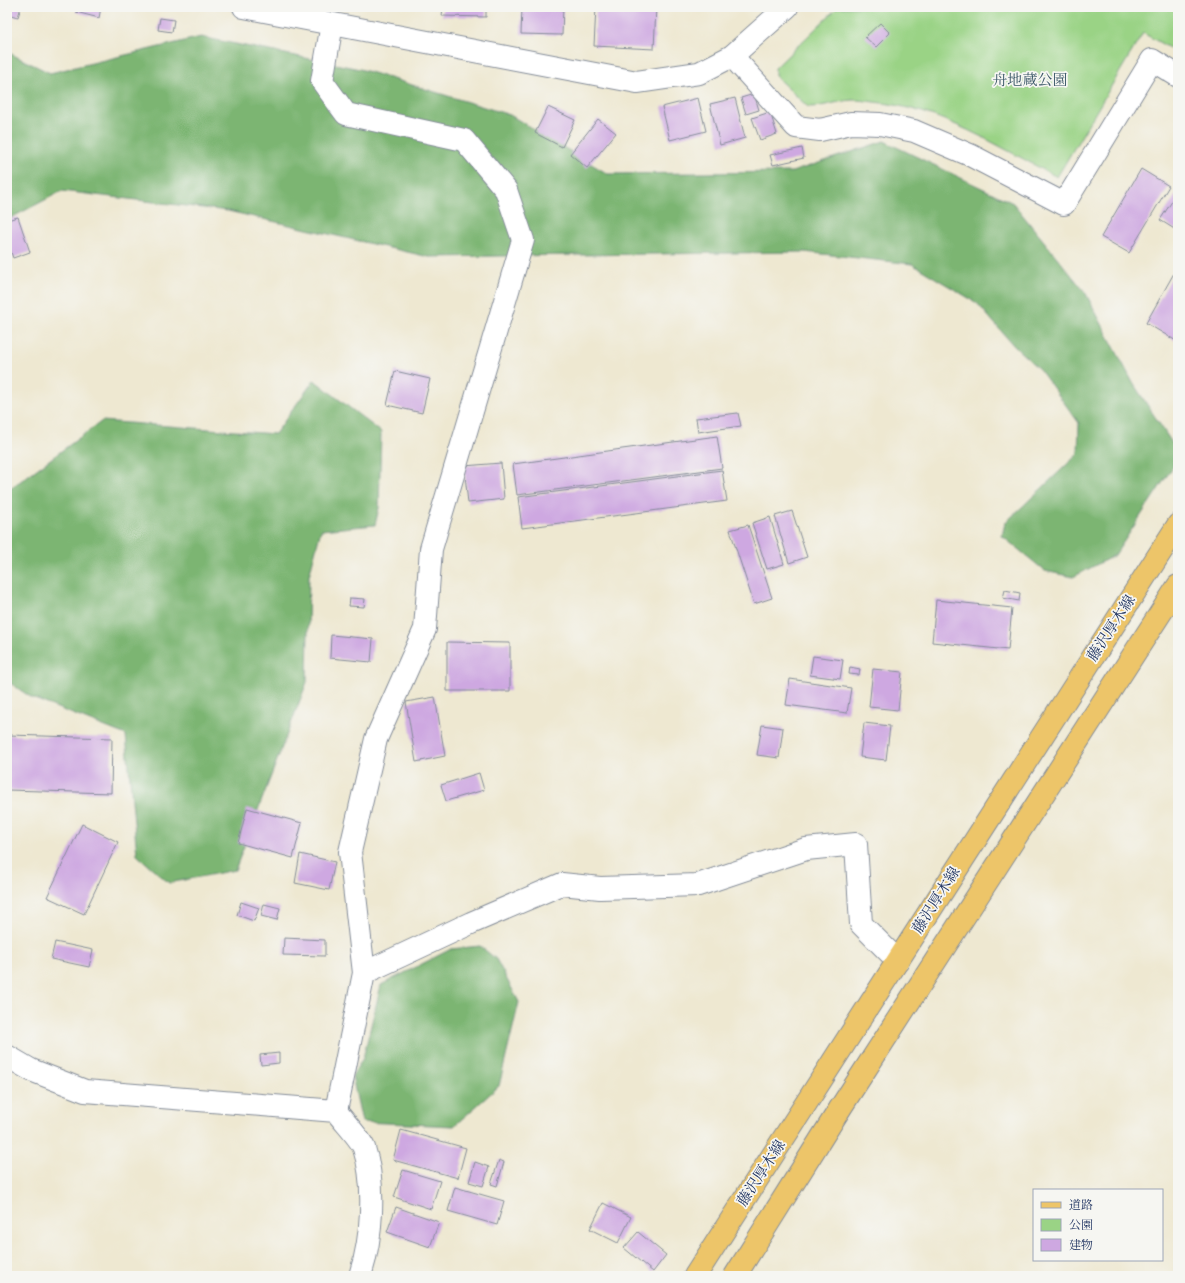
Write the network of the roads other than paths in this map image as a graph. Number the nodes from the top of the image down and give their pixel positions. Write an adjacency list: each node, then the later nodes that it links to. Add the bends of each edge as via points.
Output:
1 (244, 7): 3 (street)
2 (787, 7): 4 (street)
3 (332, 24): 4 (street, via 637,82 699,73); 9 (street, via 322,81 346,114 464,140 506,190 523,240 431,549 424,629 376,739 350,852)
4 (732, 56): 5 (street, via 796,127 820,130 851,123 880,124 914,131 970,155 1064,204 1152,60)
5 (1178, 76)
6 (1178, 525): 8 (main road, 藤沢厚木線)
7 (1178, 586): 14 (main road)
8 (898, 961): 9 (street, via 861,924 856,844 806,849 698,885 600,888 562,884); 13 (main road, 藤沢厚木線)
9 (364, 973): 11 (street)
10 (7, 1056): 11 (street, via 31,1070 85,1091)
11 (336, 1111): 12 (street, via 364,1147 371,1190 366,1256)
12 (360, 1276)
13 (695, 1276)
14 (734, 1276)

